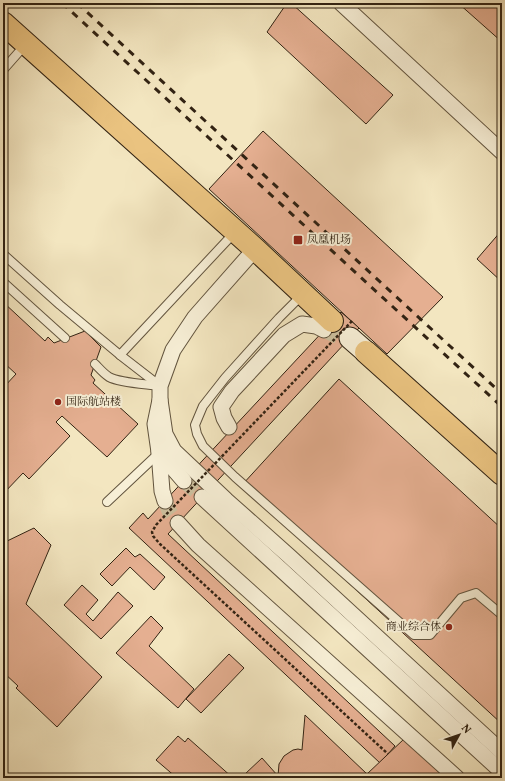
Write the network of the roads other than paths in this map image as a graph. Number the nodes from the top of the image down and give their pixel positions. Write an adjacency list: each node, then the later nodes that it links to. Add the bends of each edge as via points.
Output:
1 (342, 3): 5 (street)
2 (3, 23): 3 (main road)
3 (26, 45): 4 (lane); 6 (main road)
4 (3, 70)
5 (502, 152)
6 (235, 232): 7 (main road); 13 (lane)
7 (255, 249): 10 (main road); 15 (street, via 195,317 174,350)
8 (3, 254): 13 (lane)
9 (3, 282): 12 (lane)
10 (302, 294): 11 (main road); 24 (lane, via 225,378 203,406 195,425 203,446 414,635 430,635 461,598 476,593)
11 (345, 334): 16 (street, via 302,324 284,335 232,391 221,407); 18 (main road)
12 (65, 338)
13 (120, 355): 15 (lane)
14 (94, 364): 15 (lane, via 114,379)
15 (160, 393): 17 (street, via 155,424); 25 (street, via 165,434 174,451)
16 (229, 427)
17 (159, 452): 19 (street); 21 (street); 22 (lane)
18 (502, 474)
19 (184, 481)
20 (202, 497): 26 (street)
21 (165, 501)
22 (108, 502)
23 (182, 528): 27 (street)
24 (502, 615)
25 (502, 752)
26 (502, 772)
27 (457, 778)

